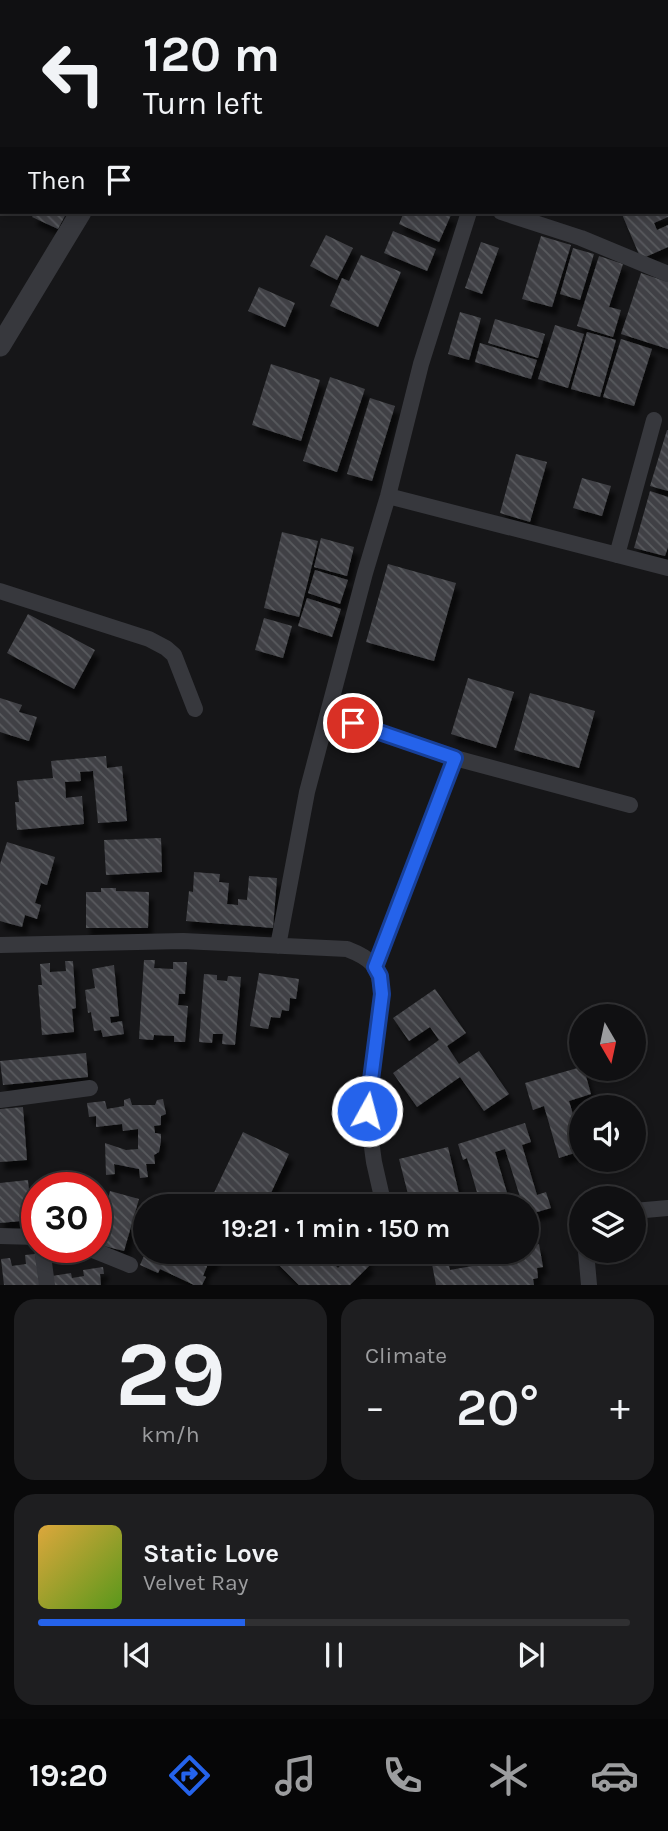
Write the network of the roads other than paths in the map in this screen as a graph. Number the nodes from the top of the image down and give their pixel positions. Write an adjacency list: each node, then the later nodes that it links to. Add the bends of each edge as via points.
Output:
1 (80, 214): 5 (street)
2 (468, 214): 7 (street, via 421,364)
3 (507, 214): 4 (street)
4 (668, 274)
5 (0, 346)
6 (654, 420): 8 (street)
7 (388, 496): 8 (street); 12 (street)
8 (617, 555): 9 (street)
9 (668, 568)
10 (0, 591): 11 (street, via 166,648 174,655)
11 (195, 709)
12 (328, 714): 13 (street); 16 (street, via 307,792)
13 (455, 758): 14 (street); 17 (street)
14 (630, 805)
15 (0, 944): 16 (street, via 183,941)
16 (278, 946): 17 (street, via 347,949 365,956)
17 (375, 967): 20 (street, via 382,994 367,1111)
18 (90, 1088): 19 (street)
19 (0, 1100)
20 (381, 1194)
21 (668, 1208): 22 (street)
22 (646, 1210)
23 (0, 1236): 24 (street)
24 (21, 1237)
25 (112, 1258): 28 (street)
26 (44, 1263): 29 (street)
27 (587, 1263): 30 (street)
28 (130, 1265)
29 (47, 1285)
30 (589, 1285)

